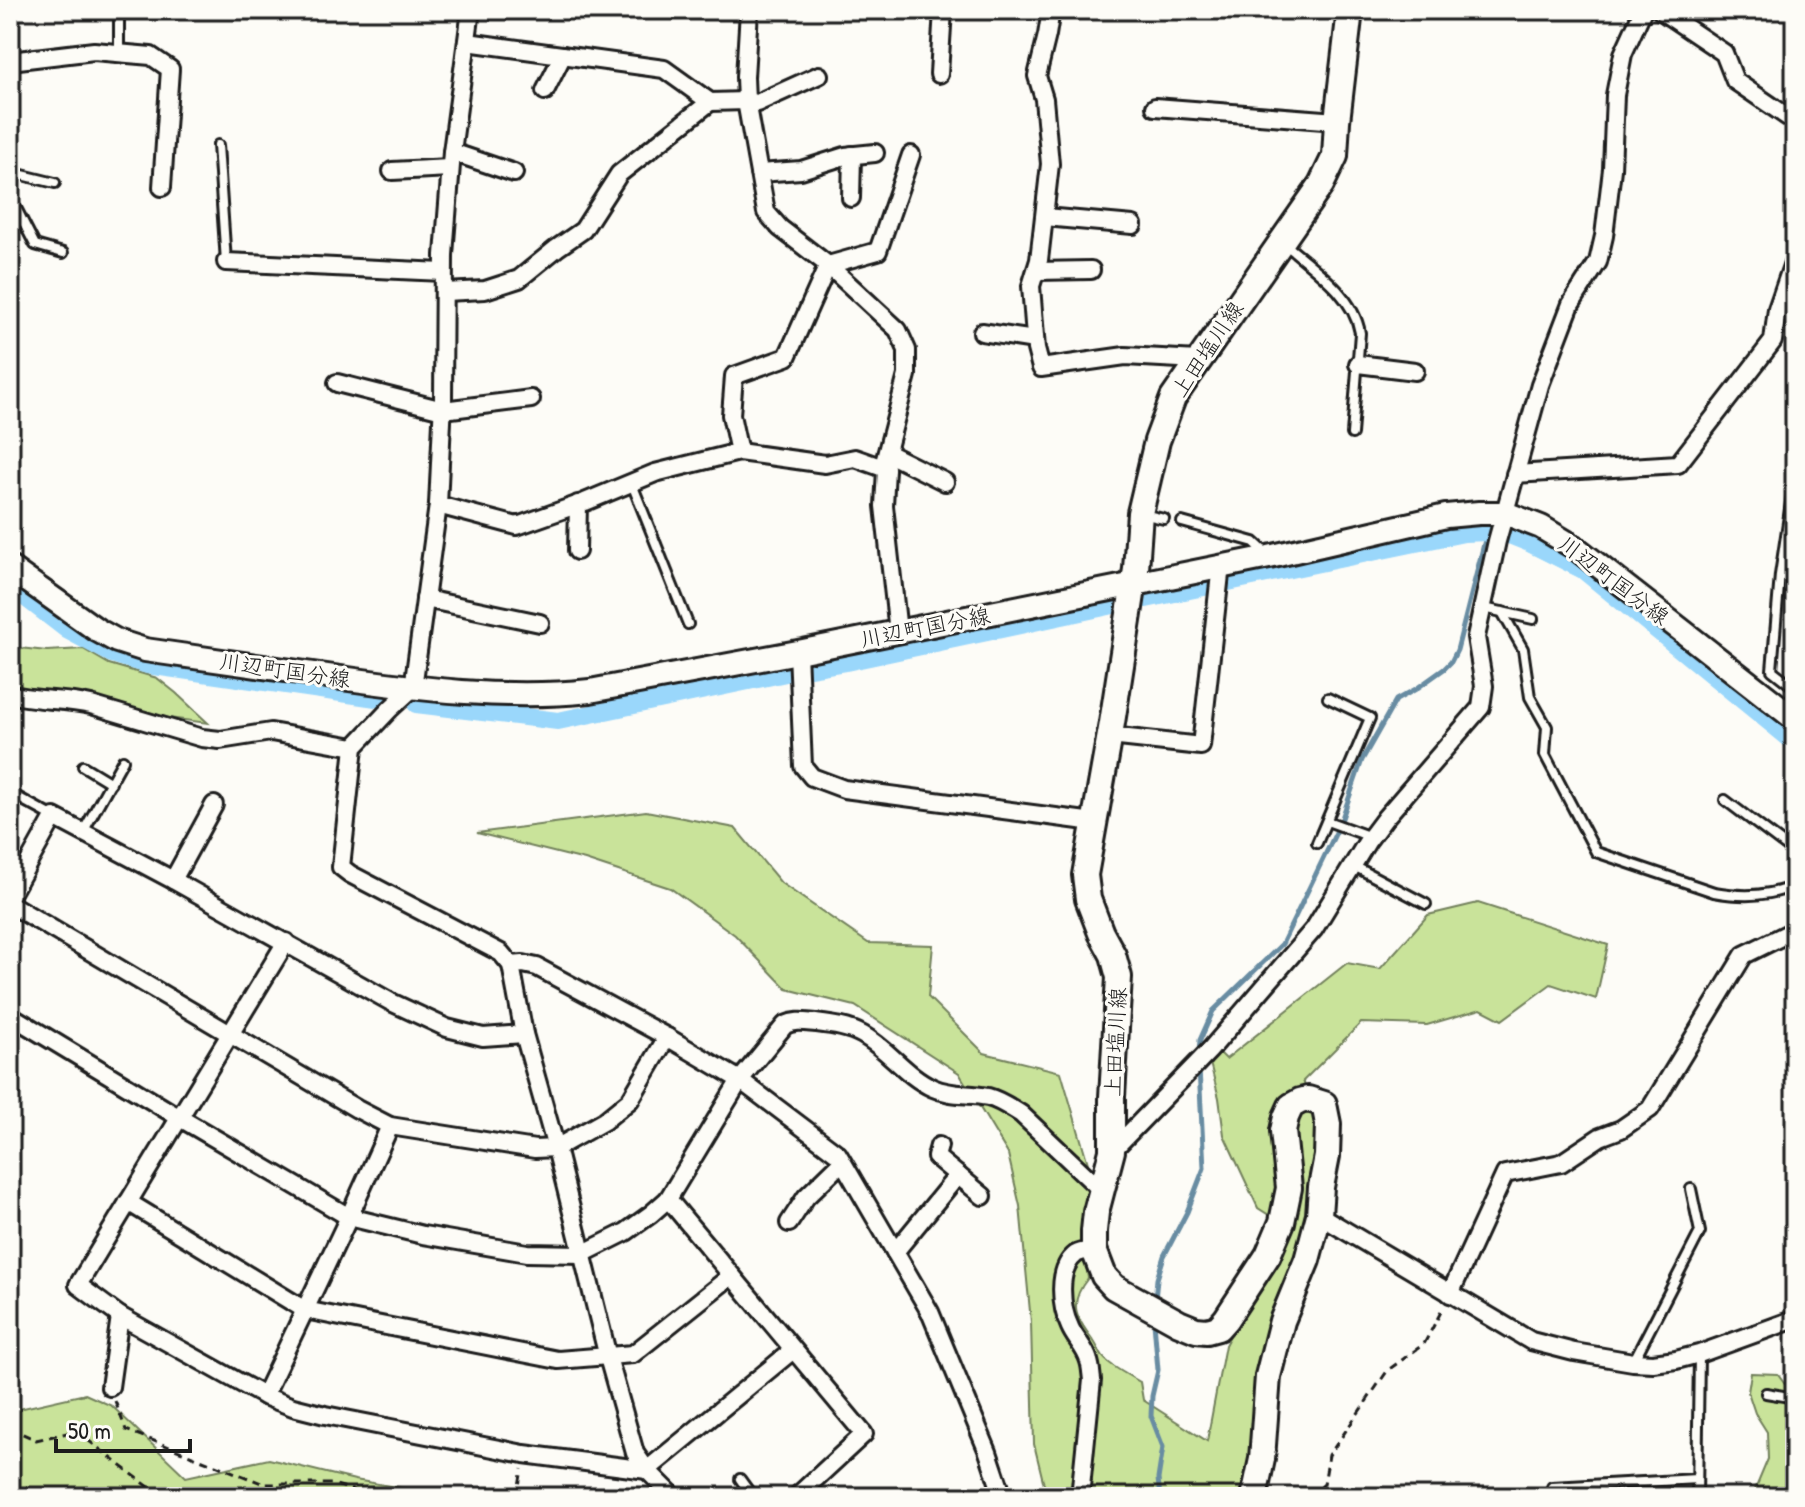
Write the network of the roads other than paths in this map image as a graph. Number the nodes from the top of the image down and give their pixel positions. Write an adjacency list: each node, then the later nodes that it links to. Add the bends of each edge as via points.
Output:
1 (119, 10): 12 (lane)
2 (471, 10): 11 (street)
3 (749, 10): 18 (street)
4 (943, 10): 15 (street)
5 (1051, 10): 36 (street, via 1037,76 1050,164)
6 (1306, 10): 7 (lane)
7 (1343, 10)
8 (1350, 10): 21 (main road, 上田塩川線)
9 (1643, 10): 58 (street, via 1623,54 1615,95 1612,169 1598,262 1571,304 1540,385)
10 (1660, 10): 22 (street, via 1724,53 1735,81)
11 (467, 42): 13 (street); 27 (street)
12 (119, 54): 14 (street, via 94,51); 33 (street, via 151,56 170,69)
13 (563, 55): 17 (street); 19 (street, via 664,69)
14 (10, 61)
15 (939, 74)
16 (819, 75): 18 (street, via 757,103)
17 (545, 91)
18 (746, 101): 19 (street); 31 (street)
19 (710, 102): 46 (street, via 619,174 583,230 519,279 485,290)
20 (1155, 107): 21 (street)
21 (1337, 121): 38 (main road, 上田塩川線, via 1335,156)
22 (1795, 122)
23 (218, 145): 41 (lane)
24 (875, 153): 25 (street)
25 (852, 155): 31 (street, via 801,170); 34 (street)
26 (911, 155): 42 (street, via 878,251)
27 (451, 160): 28 (street); 30 (street); 45 (street)
28 (392, 171)
29 (10, 172): 32 (lane)
30 (514, 173)
31 (759, 173): 42 (street, via 766,212)
32 (55, 183)
33 (162, 187)
34 (851, 198)
35 (10, 205): 39 (lane, via 35,245)
36 (1045, 217): 37 (street); 44 (street)
37 (1133, 225)
38 (1281, 241): 49 (main road, 上田塩川線); 50 (lane, via 1319,272 1358,319)
39 (63, 253)
40 (1795, 257): 58 (street, via 1777,309 1773,341 1678,464)
41 (226, 262): 45 (street)
42 (828, 265): 56 (street, via 787,357 734,376 731,415); 57 (street, via 898,330 907,350 907,375)
43 (1091, 270): 44 (street)
44 (1036, 271): 48 (street, via 1031,286)
45 (443, 272): 46 (street)
46 (444, 292): 54 (street)
47 (982, 332): 48 (street)
48 (1035, 340): 49 (street, via 1041,368 1125,356)
49 (1198, 360): 64 (main road, 上田塩川線, via 1173,398)
50 (1358, 364): 51 (street); 55 (lane)
51 (1415, 371)
52 (337, 383): 54 (street)
53 (531, 399): 54 (street)
54 (443, 410): 63 (street)
55 (1352, 434)
56 (739, 452): 57 (street, via 825,464 855,458); 61 (street)
57 (887, 461): 60 (street); 79 (street, via 884,506)
58 (1515, 474): 67 (street)
59 (1795, 476): 82 (lane, via 1772,670)
60 (945, 482)
61 (632, 484): 62 (street); 78 (lane)
62 (578, 504): 63 (street, via 517,526); 68 (street)
63 (438, 505): 73 (street)
64 (1140, 513): 65 (lane); 72 (main road, 上田塩川線)
65 (1164, 519)
66 (1182, 522): 69 (lane, via 1254,542)
67 (1501, 527): 69 (street, 川辺町国分線, via 1479,513 1446,516); 74 (street); 85 (street, 川辺町国分線, via 1541,527 1576,548)
68 (577, 551)
69 (1269, 557): 70 (street, 川辺町国分線)
70 (1221, 565): 72 (street, 川辺町国分線); 86 (street, via 1201,746)
71 (15, 584): 81 (street, 川辺町国分線, via 117,641 145,650)
72 (1132, 584): 79 (street, 川辺町国分線); 86 (main road, 上田塩川線)
73 (425, 599): 77 (street); 81 (street)
74 (1484, 608): 75 (lane); 98 (street, via 1476,637 1484,686 1481,707)
75 (1502, 612): 76 (lane); 103 (lane, via 1523,649 1530,697 1547,727 1545,755 1596,852 1714,892 1780,892)
76 (1533, 619)
77 (540, 623)
78 (688, 624)
79 (898, 632): 80 (street, 川辺町国分線)
80 (798, 652): 81 (street, 川辺町国分線, via 554,695); 96 (street, via 803,766 812,777 844,789)
81 (413, 688): 87 (street)
82 (1795, 688)
83 (10, 694): 87 (street, via 91,705 202,738 271,732)
84 (1328, 698): 95 (lane, via 1370,718)
85 (1795, 719)
86 (1110, 736): 96 (main road, 上田塩川線)
87 (354, 747): 109 (street, via 341,867 501,953)
88 (123, 760): 90 (lane)
89 (83, 766): 90 (lane)
90 (111, 783): 97 (lane)
91 (10, 793): 94 (lane)
92 (1725, 800): 100 (lane)
93 (214, 805): 102 (street)
94 (54, 817): 97 (street); 104 (street)
95 (1327, 821): 98 (lane); 99 (lane)
96 (1094, 822): 119 (main road, 上田塩川線, via 1085,875 1088,899 1119,977)
97 (83, 832): 102 (street)
98 (1371, 837): 101 (street)
99 (1317, 843)
100 (1795, 853)
101 (1354, 866): 106 (lane); 119 (street, via 1314,929 1209,1051)
102 (173, 880): 108 (street)
103 (1795, 885)
104 (10, 896)
105 (10, 904): 111 (street)
106 (1426, 904)
107 (1795, 930): 134 (street, via 1744,955 1650,1109 1561,1163 1505,1174)
108 (286, 942): 111 (street); 112 (street, via 447,1028 483,1037)
109 (511, 965): 112 (street); 113 (street, via 537,967)
110 (10, 1015): 115 (street)
111 (231, 1033): 115 (street); 116 (street)
112 (524, 1034): 118 (street)
113 (667, 1037): 114 (street); 118 (street, via 630,1100)
114 (740, 1080): 120 (street); 123 (street, via 785,1025 795,1021 837,1026 868,1038 932,1088 989,1097 1021,1114); 125 (street)
115 (180, 1118): 126 (street); 128 (street)
116 (390, 1126): 118 (street); 128 (street)
117 (939, 1146): 121 (street, via 936,1157)
118 (556, 1148): 132 (street)
119 (1112, 1151): 123 (main road, 上田塩川線)
120 (842, 1162): 129 (street, via 806,1197); 131 (street)
121 (958, 1175): 124 (street); 131 (street)
122 (1691, 1189): 141 (lane, via 1700,1232)
123 (1101, 1190): 130 (main road, 上田塩川線)
124 (983, 1196)
125 (668, 1199): 132 (street, via 626,1232); 133 (street)
126 (128, 1202): 135 (street); 136 (street, via 78,1285)
127 (1319, 1215): 130 (main road, via 1328,1124 1324,1104 1308,1099 1291,1106 1283,1131 1289,1188 1282,1222 1268,1255 1218,1328 1196,1330 1114,1287); 134 (street); 154 (main road, via 1268,1376)
128 (349, 1217): 132 (street, via 527,1253); 135 (street)
129 (789, 1223)
130 (1094, 1250): 153 (street, via 1071,1258 1061,1295 1071,1329 1090,1362 1092,1380)
131 (895, 1252): 152 (street, via 930,1312)
132 (582, 1254): 140 (street)
133 (731, 1276): 138 (street); 140 (street, via 633,1354)
134 (1450, 1294): 141 (street, via 1531,1341)
135 (305, 1310): 140 (street, via 558,1360); 144 (street)
136 (120, 1316): 142 (street); 144 (street)
137 (1795, 1319): 139 (street)
138 (793, 1350): 146 (street); 151 (street, via 864,1434)
139 (1699, 1354): 141 (street); 148 (lane)
140 (608, 1357): 146 (street, via 635,1453)
141 (1633, 1362)
142 (110, 1387)
143 (1766, 1393): 145 (lane)
144 (264, 1396): 146 (street, via 325,1415 524,1454)
145 (1795, 1398)
146 (647, 1470): 149 (street)
147 (740, 1479): 150 (lane)
148 (1697, 1479): 155 (lane, via 1552,1487); 156 (lane)
149 (674, 1497)
150 (753, 1497)
151 (796, 1497)
152 (1003, 1497)
153 (1080, 1497)
154 (1254, 1497)
155 (1552, 1497)
156 (1697, 1497)

